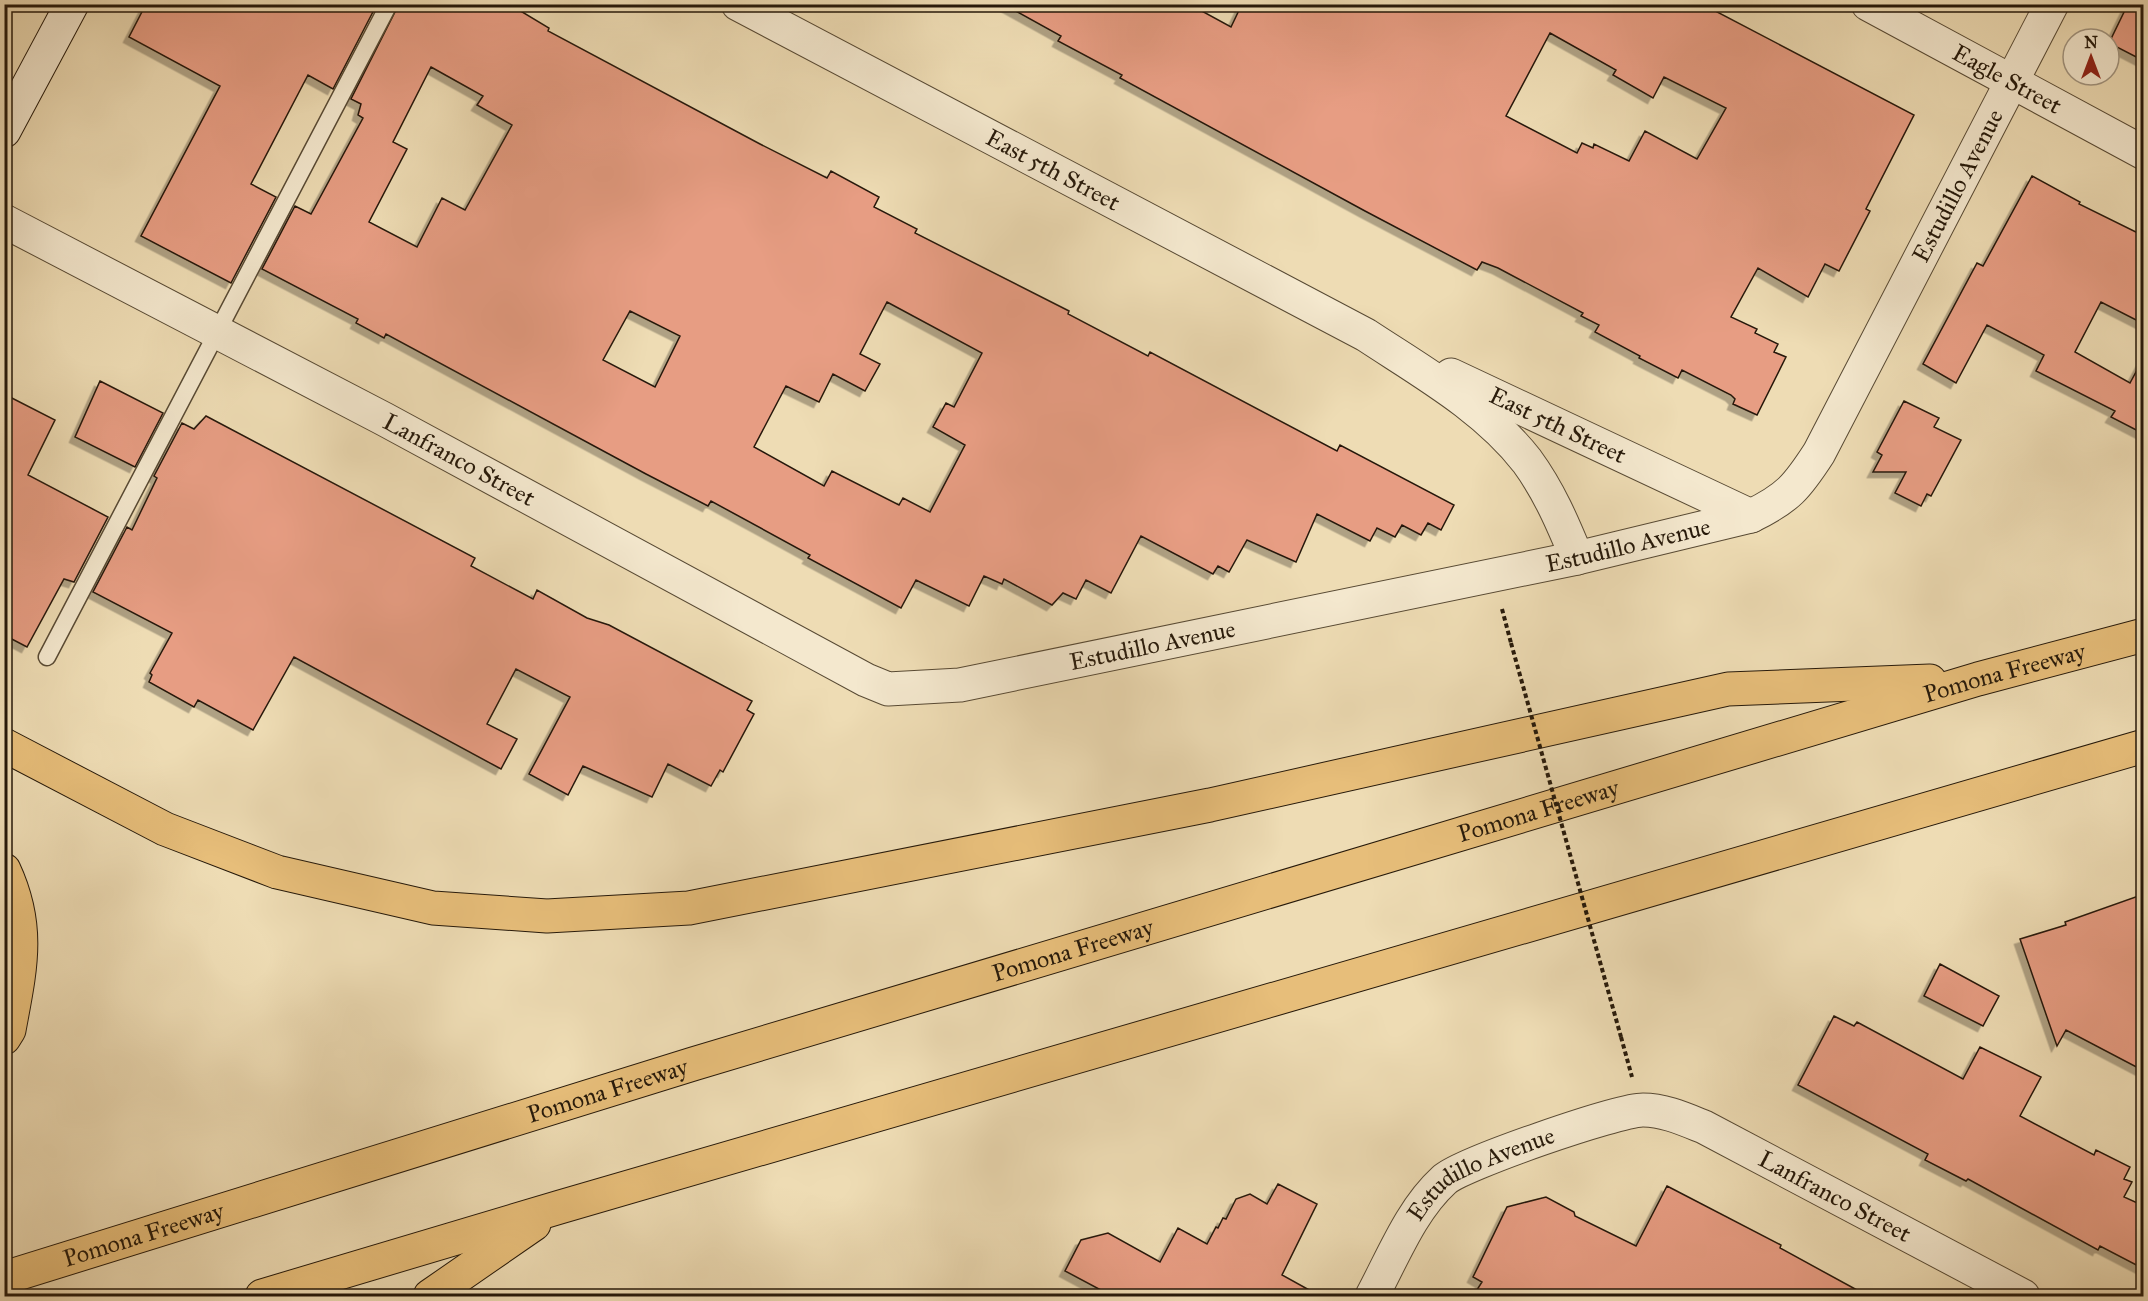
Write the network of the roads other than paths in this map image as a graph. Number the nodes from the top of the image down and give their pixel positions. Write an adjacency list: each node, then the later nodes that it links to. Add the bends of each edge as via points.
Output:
1 (72, 4): 7 (street)
2 (389, 4): 10 (lane)
3 (738, 4): 11 (street, East 5th Street)
4 (1868, 4): 6 (street, Eagle Street)
5 (2052, 4): 6 (street, Estudillo Avenue)
6 (2011, 80): 8 (street, Eagle Street); 12 (street, Estudillo Avenue, via 1819,453 1797,486)
7 (4, 131)
8 (2144, 153)
9 (4, 221): 10 (street, Lanfranco Street)
10 (218, 334): 15 (lane); 17 (street, Lanfranco Street, via 384,419 866,680 888,689)
11 (1366, 335): 12 (street, East 5th Street); 13 (street, East 5th Street, via 1455,394 1497,428 1527,461 1556,507)
12 (1751, 516): 13 (street, Estudillo Avenue)
13 (1577, 558): 17 (street, Estudillo Avenue, via 960,685)
14 (2144, 634): 16 (highway, Pomona Freeway)
15 (47, 657)
16 (1978, 679): 18 (highway, via 1728,689 1210,805 689,908 547,916 433,908 277,872 165,829); 24 (highway, Pomona Freeway, via 681,1067)
17 (917, 689)
18 (4, 745)
19 (2144, 746): 23 (highway)
20 (4, 870): 21 (highway, via 16,896 22,955 9,1030)
21 (4, 1038)
22 (1641, 1110): 27 (street, Estudillo Avenue, via 1603,1118 1446,1177 1425,1199); 28 (street, Lanfranco Street, via 1671,1114 1704,1127)
23 (560, 1207): 25 (highway); 26 (highway)
24 (4, 1278)
25 (262, 1296)
26 (430, 1296)
27 (1372, 1296)
28 (2023, 1296)

